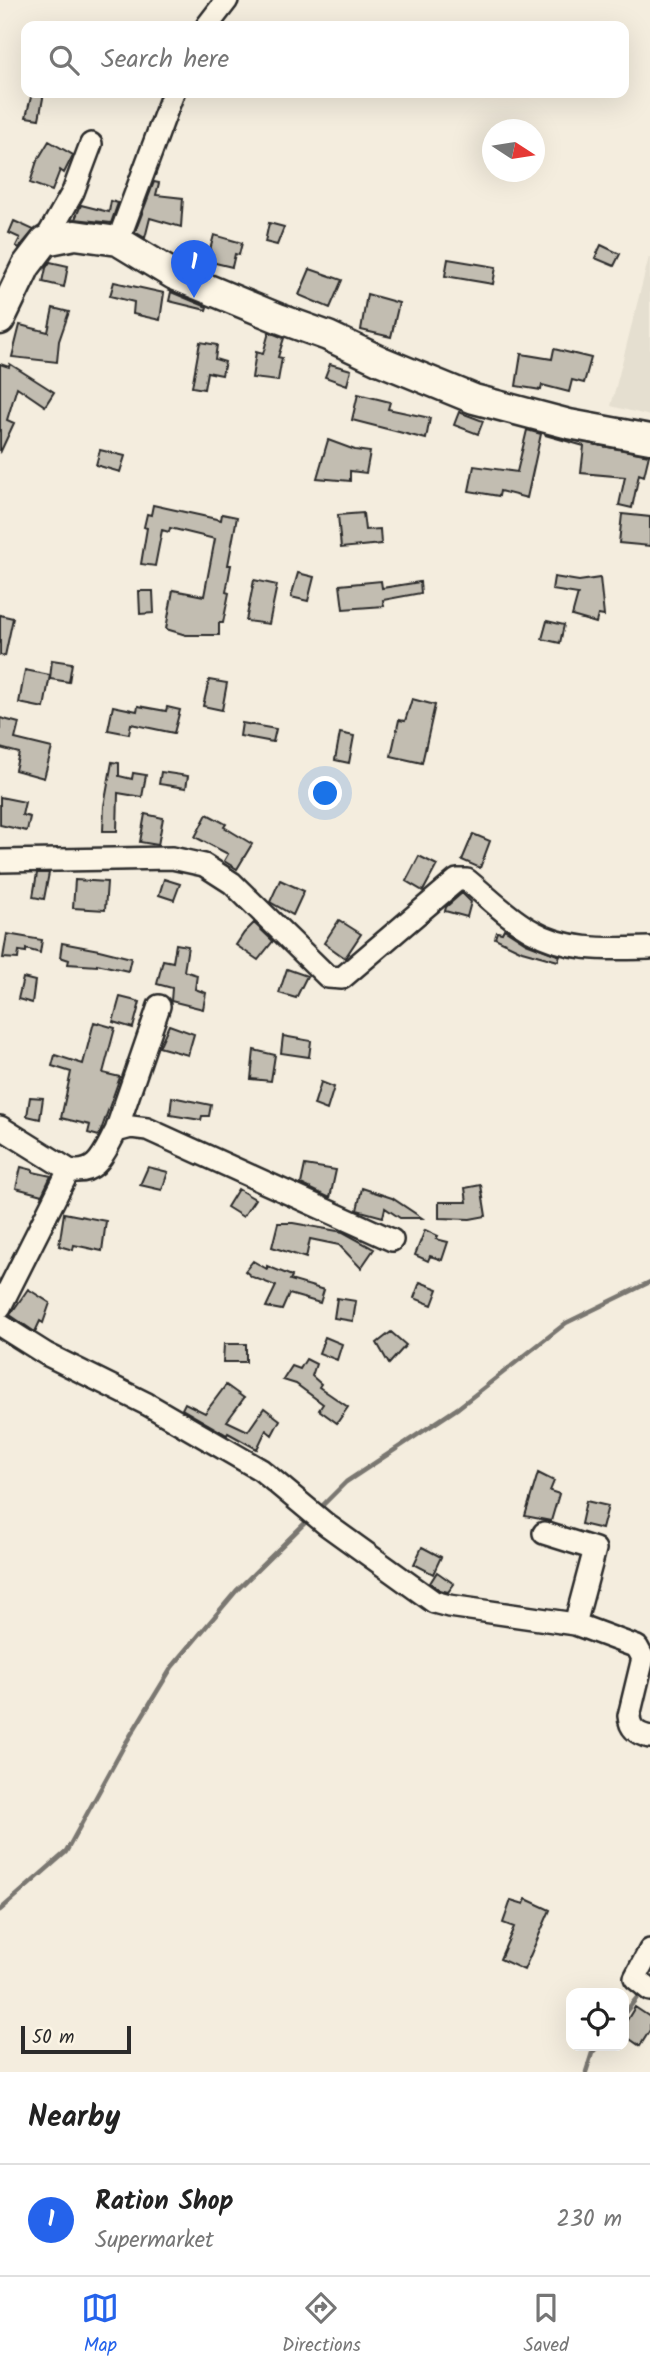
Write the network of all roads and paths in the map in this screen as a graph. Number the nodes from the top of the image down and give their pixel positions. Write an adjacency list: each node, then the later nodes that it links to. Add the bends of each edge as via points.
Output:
1 (227, 0): 2 (street)
2 (211, 21)
3 (171, 98): 6 (street)
4 (91, 144): 5 (street, via 73,192)
5 (44, 241): 6 (main road, via 75,236); 7 (main road, via 26,266)
6 (118, 241): 8 (main road, via 174,275 474,399)
7 (0, 320)
8 (650, 439)
9 (0, 861): 10 (street, via 172,858 204,864 232,883 335,979 342,978 462,878 517,922 554,941 581,948)
10 (650, 948)
11 (159, 1006): 13 (street)
12 (0, 1127): 14 (street)
13 (116, 1131): 14 (street, via 91,1169); 15 (street, via 146,1129)
14 (69, 1170): 16 (street)
15 (391, 1240)
16 (0, 1307)
17 (0, 1325): 19 (street, via 261,1470 327,1525 440,1605)
18 (544, 1533): 19 (street, via 595,1549)
19 (575, 1624): 20 (street, via 636,1647 642,1658 630,1724 634,1731)
20 (650, 1737)
21 (650, 1950): 22 (street, via 635,1978)
22 (645, 1986)

